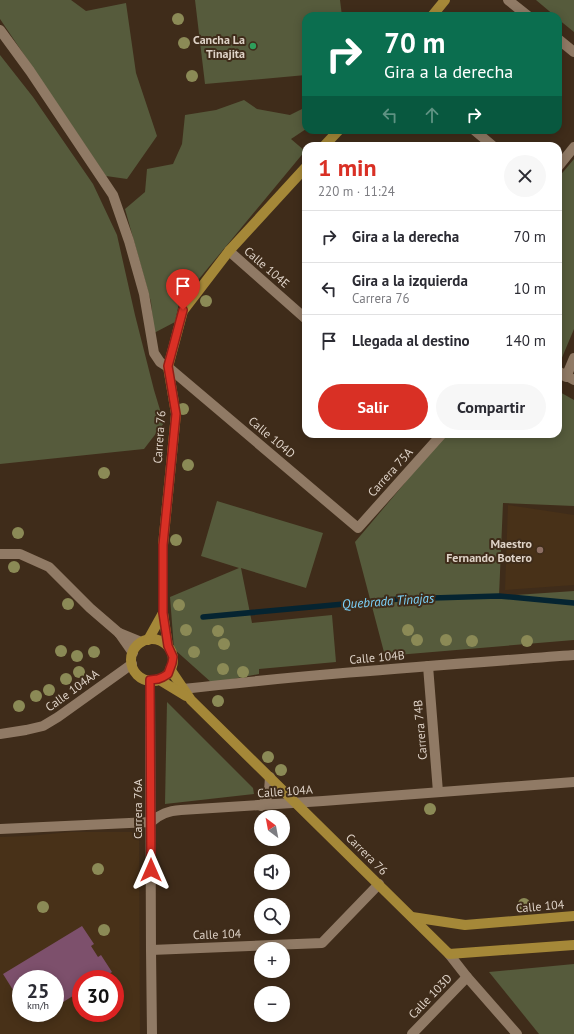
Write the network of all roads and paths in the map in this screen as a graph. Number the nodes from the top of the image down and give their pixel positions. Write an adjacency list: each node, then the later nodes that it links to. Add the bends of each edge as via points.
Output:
1 (445, 0): 3 (main road)
2 (508, 0): 4 (street)
3 (435, 12)
4 (523, 12)
5 (0, 30): 18 (street, Calle 104D, via 113,195 144,294 154,353 160,362)
6 (562, 42): 7 (street)
7 (574, 52)
8 (335, 134): 10 (main road)
9 (479, 134): 11 (street)
10 (328, 142)
11 (488, 142)
12 (574, 147): 13 (street)
13 (562, 162)
14 (302, 171): 15 (main road, Carrera 76)
15 (229, 251): 16 (street, Calle 104E); 18 (main road, Carrera 76, via 183,310)
16 (302, 315)
17 (574, 358): 19 (street)
18 (168, 366): 21 (street, Calle 104D); 23 (main road, Carrera 76, via 176,414 163,545)
19 (566, 376)
20 (436, 438): 21 (street, Carrera 75A)
21 (358, 528)
22 (0, 554): 24 (street, via 20,554 49,567)
23 (163, 613): 25 (main road, Carrera 76); 26 (main road, Carrera 76)
24 (119, 633): 25 (street); 27 (street)
25 (145, 641): 26 (main road, via 159,640); 27 (main road)
26 (168, 646): 31 (main road, via 173,657)
27 (132, 653): 29 (main road)
28 (574, 655): 30 (street, Calle 104B)
29 (132, 664): 32 (main road, via 138,675); 35 (street, Calle 104AA, via 43,726)
30 (428, 666): 33 (street, Calle 104B); 38 (street, Carrera 74B)
31 (170, 669): 32 (main road, via 168,674); 33 (main road, Carrera 76)
32 (154, 680): 34 (main road, Carrera 76); 41 (street, Carrera 76A)
33 (183, 689): 34 (main road, Carrera 76)
34 (191, 700): 36 (main road, Carrera 76)
35 (0, 734)
36 (270, 777): 39 (main road, Carrera 76); 40 (street, via 269,794)
37 (574, 782): 38 (street, Calle 104A)
38 (438, 792): 39 (street, Calle 104A)
39 (295, 802): 40 (street, Calle 104A); 43 (main road, Carrera 76)
40 (261, 806): 41 (street, Calle 104A, via 167,812)
41 (150, 822): 42 (street, Calle 104A); 47 (street, Carrera 76A)
42 (0, 828)
43 (379, 884): 45 (main road, Carrera 76); 47 (street, Calle 104, via 322,943)
44 (574, 916): 45 (main road, Calle 104, via 466,925)
45 (412, 918): 48 (main road, Carrera 76)
46 (574, 945): 48 (main road)
47 (151, 950): 50 (street, Carrera 76A)
48 (449, 954): 49 (street, Carrera 76)
49 (467, 977): 51 (street, Calle 103D); 52 (street, Carrera 76)
50 (152, 1034)
51 (412, 1034)
52 (517, 1034)

